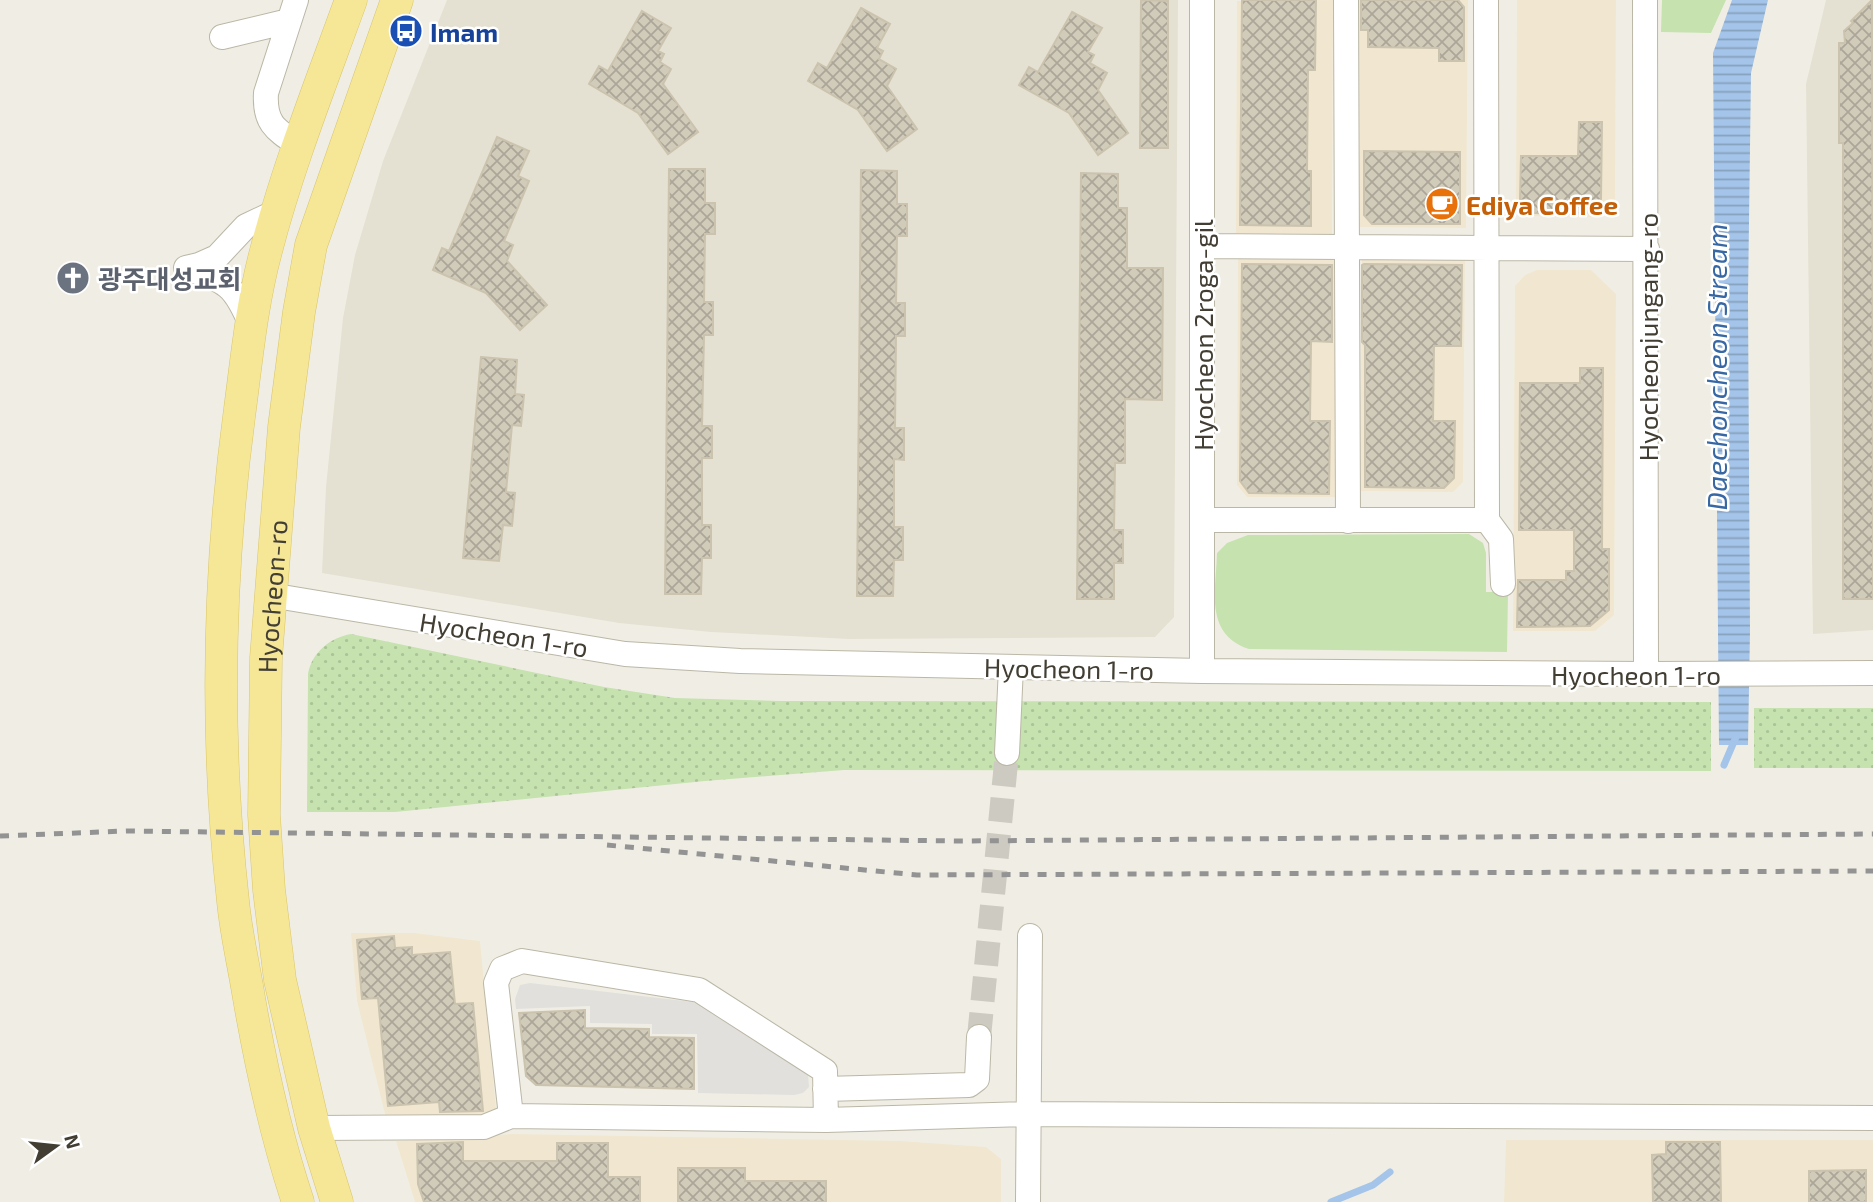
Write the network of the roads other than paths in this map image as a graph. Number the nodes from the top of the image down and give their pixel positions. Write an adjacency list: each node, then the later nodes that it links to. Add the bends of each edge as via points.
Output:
1 (351, 0): 9 (main road, Hyocheon-ro)
2 (397, 0): 20 (main road, Hyocheon-ro, via 312,245 284,427)
3 (1202, 0): 12 (street, Hyocheon 2roga-gil)
4 (1346, 0): 11 (street)
5 (1486, 0): 13 (street)
6 (1645, 0): 14 (street, Hyocheonjungang-ro)
7 (292, 11): 8 (street); 9 (street, via 265,109 279,132)
8 (222, 37)
9 (300, 146): 10 (main road, Hyocheon-ro)
10 (278, 211): 15 (main road, Hyocheon-ro); 15 (street, via 246,226 217,257 186,268 227,284)
11 (1347, 245): 12 (street); 13 (street); 18 (street)
12 (1202, 246): 16 (street, Hyocheon 2roga-gil)
13 (1487, 247): 14 (street); 17 (street)
14 (1647, 248): 24 (street, Hyocheonjungang-ro)
15 (251, 325): 34 (main road, Hyocheon-ro, via 223,585 222,759 235,916 260,1058)
16 (1202, 520): 18 (street); 22 (street, Hyocheon 2roga-gil)
17 (1487, 520): 18 (street); 19 (street, via 1501,539)
18 (1348, 521)
19 (1503, 584)
20 (270, 595): 21 (street, Hyocheon 1-ro, via 625,654); 33 (main road, Hyocheon-ro, via 264,815 269,890 279,980)
21 (1011, 667): 22 (street, Hyocheon 1-ro); 25 (street)
22 (1202, 671): 24 (street, Hyocheon 1-ro)
23 (1873, 673): 24 (street, Hyocheon 1-ro)
24 (1646, 674)
25 (1007, 753)
26 (1030, 936): 29 (street)
27 (979, 1037): 28 (street, via 978,1079 969,1085)
28 (825, 1089): 30 (street, via 825,1071 699,990 522,961 502,969 496,983); 32 (street)
29 (1029, 1114): 31 (street); 32 (street); 36 (street)
30 (511, 1116): 32 (street); 33 (street, via 484,1127)
31 (1873, 1118)
32 (826, 1120)
33 (314, 1128): 35 (main road, Hyocheon-ro)
34 (298, 1202)
35 (337, 1202)
36 (1028, 1202)

